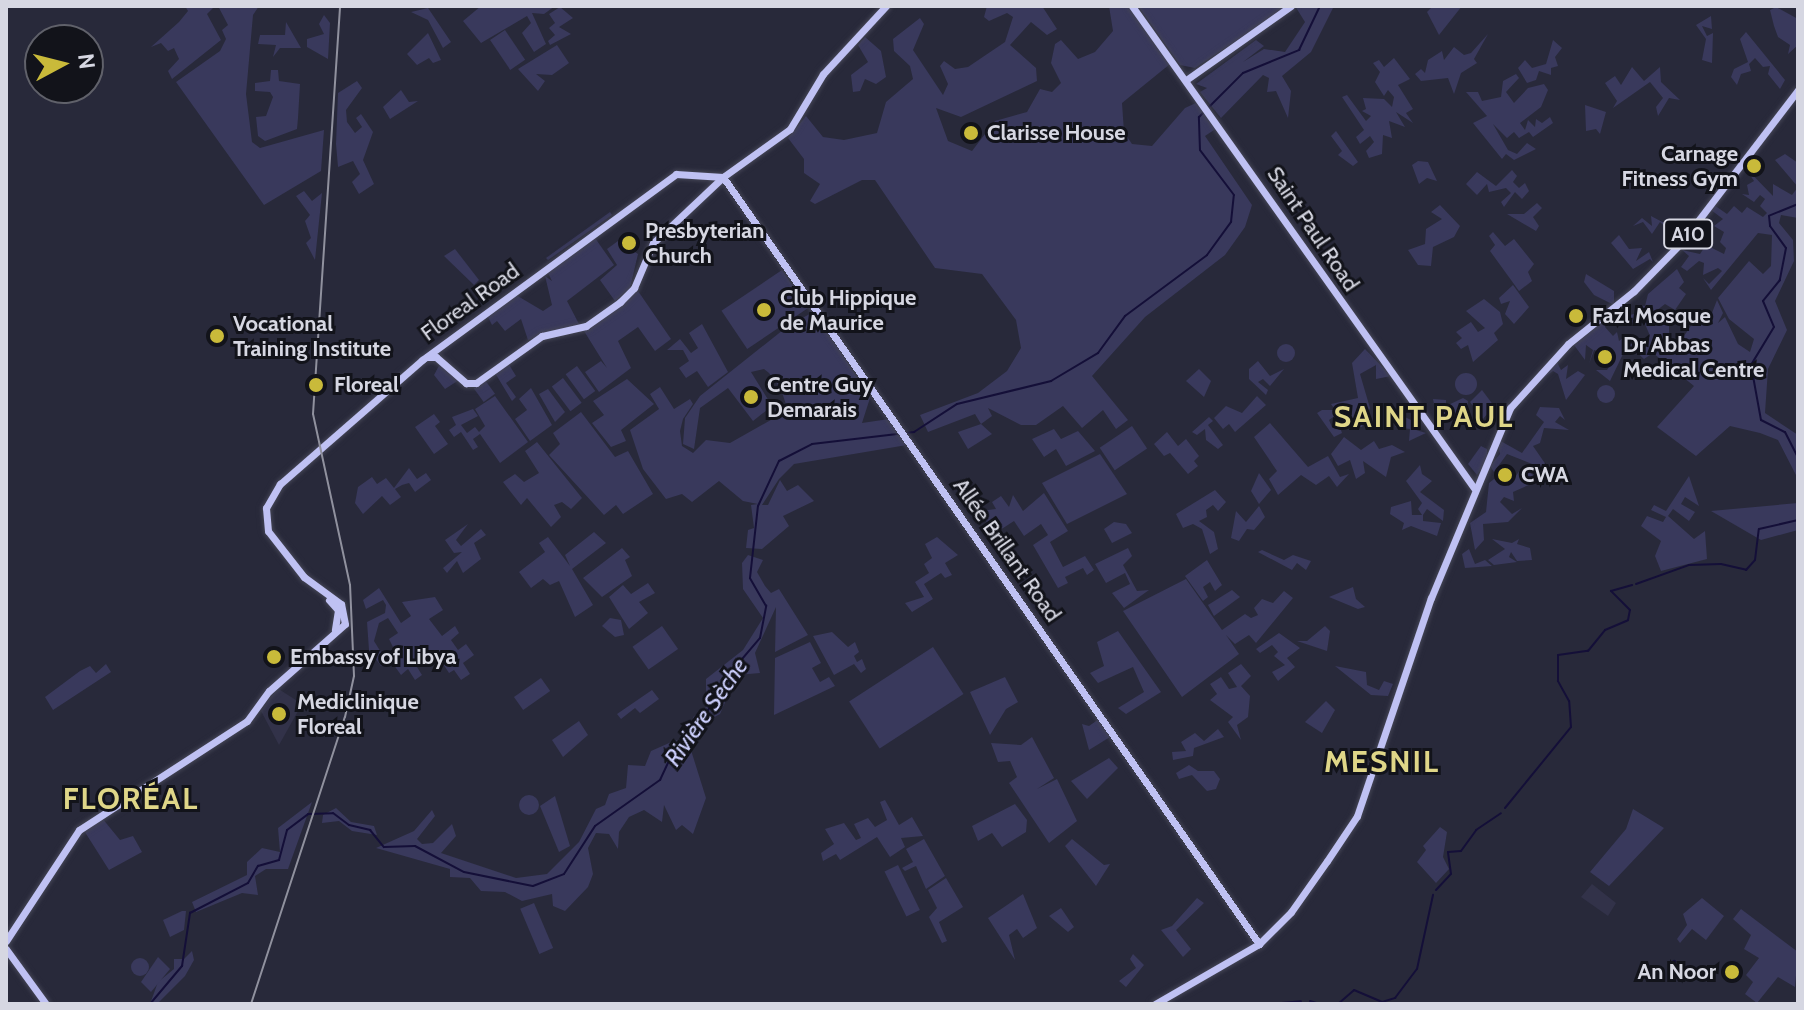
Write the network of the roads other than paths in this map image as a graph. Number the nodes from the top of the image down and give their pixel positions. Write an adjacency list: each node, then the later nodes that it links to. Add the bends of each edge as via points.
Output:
1 (886, 6): 8 (main road, via 823,74 790,129)
2 (1132, 6): 4 (main road, Saint Paul Road)
3 (1291, 6): 5 (main road)
4 (1165, 51): 5 (main road, via 1180,67 1192,70); 6 (main road, Saint Paul Road)
5 (1227, 51): 6 (main road)
6 (1186, 80): 12 (main road, Saint Paul Road)
7 (1798, 90): 13 (main road, A10, via 1681,243 1634,291 1568,344 1510,408)
8 (723, 177): 9 (main road, Floreal Road, via 676,174); 11 (main road, via 653,243 634,288 620,302 586,326 536,339 476,383); 16 (main road, Allée Brillant Road)
9 (446, 343): 10 (main road, Floreal Road); 11 (main road, via 438,354)
10 (422, 360): 11 (main road, via 436,357); 15 (main road, Floreal Road, via 327,439 268,502 268,531 338,610 339,624 269,691 251,718 79,830)
11 (456, 375)
12 (1462, 474): 13 (main road); 14 (main road, Saint Paul Road)
13 (1480, 477): 14 (main road, A10)
14 (1474, 488): 16 (main road, A10, via 1357,816 1291,912)
15 (6, 941)
16 (1259, 944): 19 (main road, A10)
17 (6, 949): 18 (main road)
18 (46, 1004)
19 (1155, 1004)

